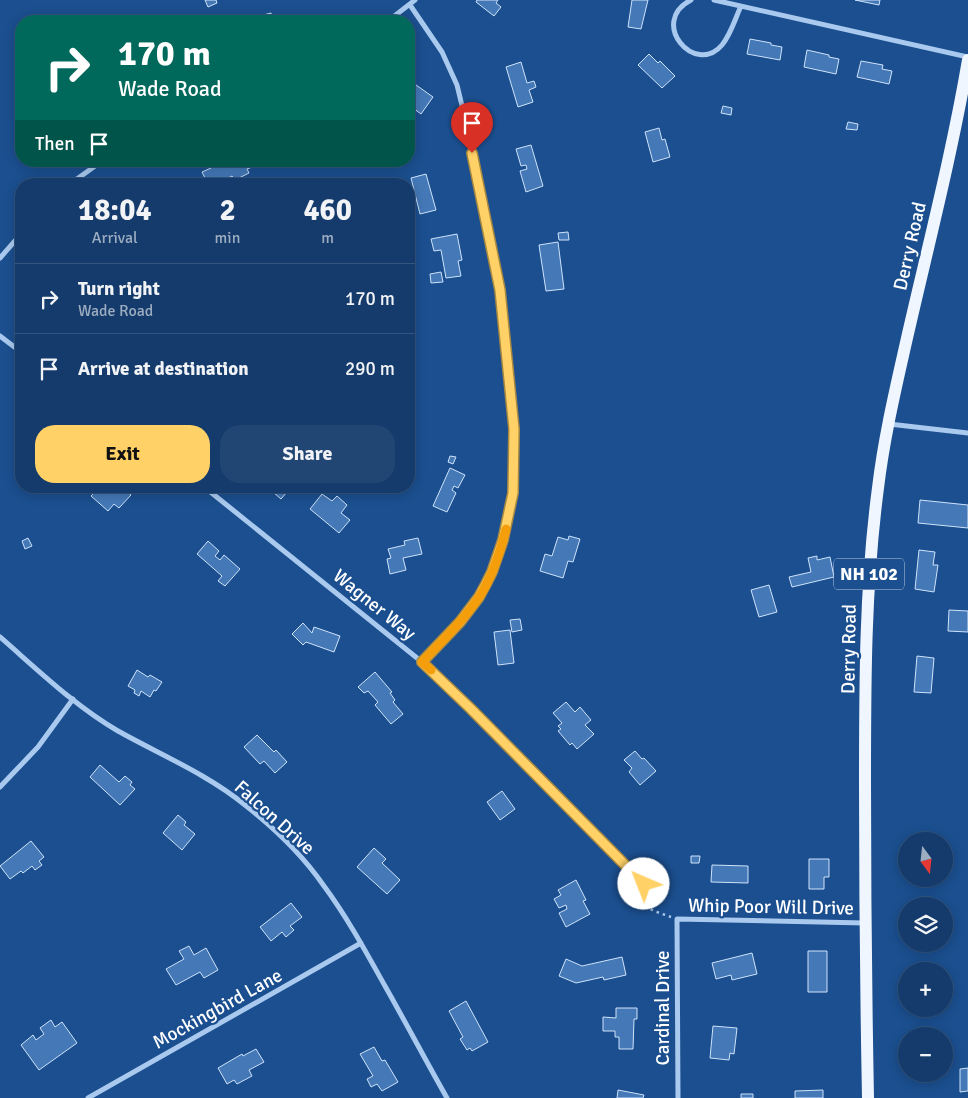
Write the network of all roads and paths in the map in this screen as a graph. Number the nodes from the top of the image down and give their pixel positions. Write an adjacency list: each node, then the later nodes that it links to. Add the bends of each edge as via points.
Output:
1 (415, 0): 4 (street)
2 (691, 0): 5 (street, via 674,18 675,36 685,49 693,53 710,53 724,43)
3 (714, 0): 5 (street)
4 (410, 5): 6 (street); 18 (street, via 442,52 457,84 464,114 500,290 515,467 510,514 492,572 479,597 460,622)
5 (741, 6): 7 (street)
6 (396, 15)
7 (968, 59): 14 (main road, Derry Road / NH 102, via 960,108)
8 (94, 167): 9 (street)
9 (78, 178)
10 (15, 241): 11 (street)
11 (0, 258)
12 (0, 336): 13 (street)
13 (15, 347)
14 (889, 424): 15 (street); 23 (main road, Derry Road / NH 102, via 877,494 867,601)
15 (968, 433)
16 (212, 493): 18 (street, Wagner Way)
17 (0, 637): 19 (street, Falcon Drive)
18 (422, 662): 21 (street, Wagner Way)
19 (73, 699): 20 (street, via 38,747); 24 (street, Falcon Drive, via 118,731 220,787 252,810 315,874)
20 (0, 787)
21 (644, 884): 22 (path, via 638,902)
22 (677, 918): 23 (street, Whip Poor Will Drive); 27 (street, Cardinal Drive)
23 (866, 923): 28 (main road, Derry Road / NH 102)
24 (362, 944): 25 (street, Mockingbird Lane); 26 (street, Falcon Drive)
25 (88, 1098)
26 (447, 1098)
27 (678, 1098)
28 (868, 1098)

